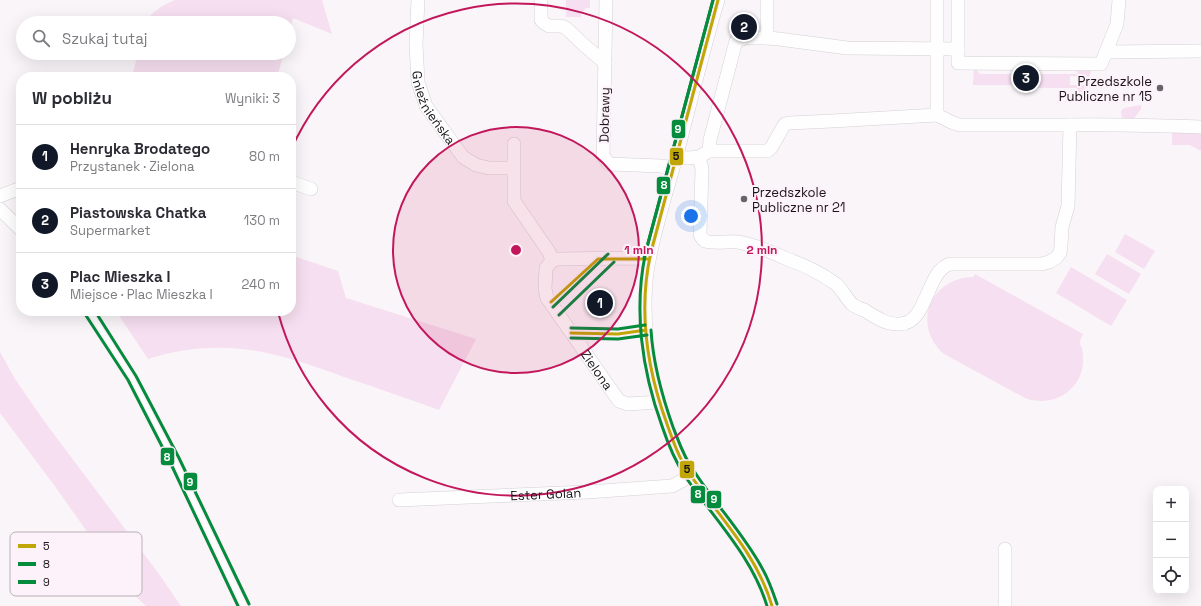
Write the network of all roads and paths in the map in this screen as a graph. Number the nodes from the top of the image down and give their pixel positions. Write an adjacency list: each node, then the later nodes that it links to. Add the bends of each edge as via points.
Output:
1 (418, 0): 21 (street, Gnieźnieńska, via 418,82 426,106 463,157 476,165 489,168)
2 (541, 0): 14 (street, via 544,23 566,28)
3 (606, 0): 14 (street, Dobrawy)
4 (718, 0): 20 (street)
5 (767, 0): 9 (street)
6 (937, 0): 10 (street)
7 (958, 0): 11 (street)
8 (1119, 0): 13 (street, via 1117,24)
9 (767, 38): 10 (street, via 848,48); 19 (street, via 745,38 736,41)
10 (937, 49): 11 (street); 15 (street)
11 (958, 49): 13 (street, via 958,63)
12 (1201, 52): 13 (street)
13 (1103, 58)
14 (605, 62): 20 (street, Dobrawy, via 603,156 609,164 661,166)
15 (937, 115): 16 (street, via 959,124); 19 (street, Dobrawy, via 789,123 785,124 767,151)
16 (1070, 125): 17 (street); 19 (street, via 1068,206 1062,227 1060,253 1056,258 1042,264 945,265 932,284 917,315 902,324 882,320 853,304 838,285 806,267 737,242 710,242 701,238)
17 (1201, 127)
18 (514, 144): 21 (street)
19 (704, 154): 20 (street, Dobrawy)
20 (674, 162): 28 (street)
21 (513, 168): 29 (street, via 514,201 549,252)
22 (296, 184): 23 (street)
23 (311, 189)
24 (16, 190): 25 (street)
25 (0, 196)
26 (0, 209): 27 (street)
27 (16, 225)
28 (649, 259): 29 (street); 31 (street, via 646,280 646,338)
29 (552, 261): 31 (street, Zielona, via 546,268 547,298 619,401 628,404)
30 (92, 316): 35 (street, via 132,378)
31 (659, 402): 32 (street, via 672,440)
32 (690, 476): 33 (street, Ester Golan, via 672,486); 36 (street, via 756,566)
33 (399, 500)
34 (1005, 549): 37 (street)
35 (244, 606)
36 (772, 606)
37 (1006, 606)

